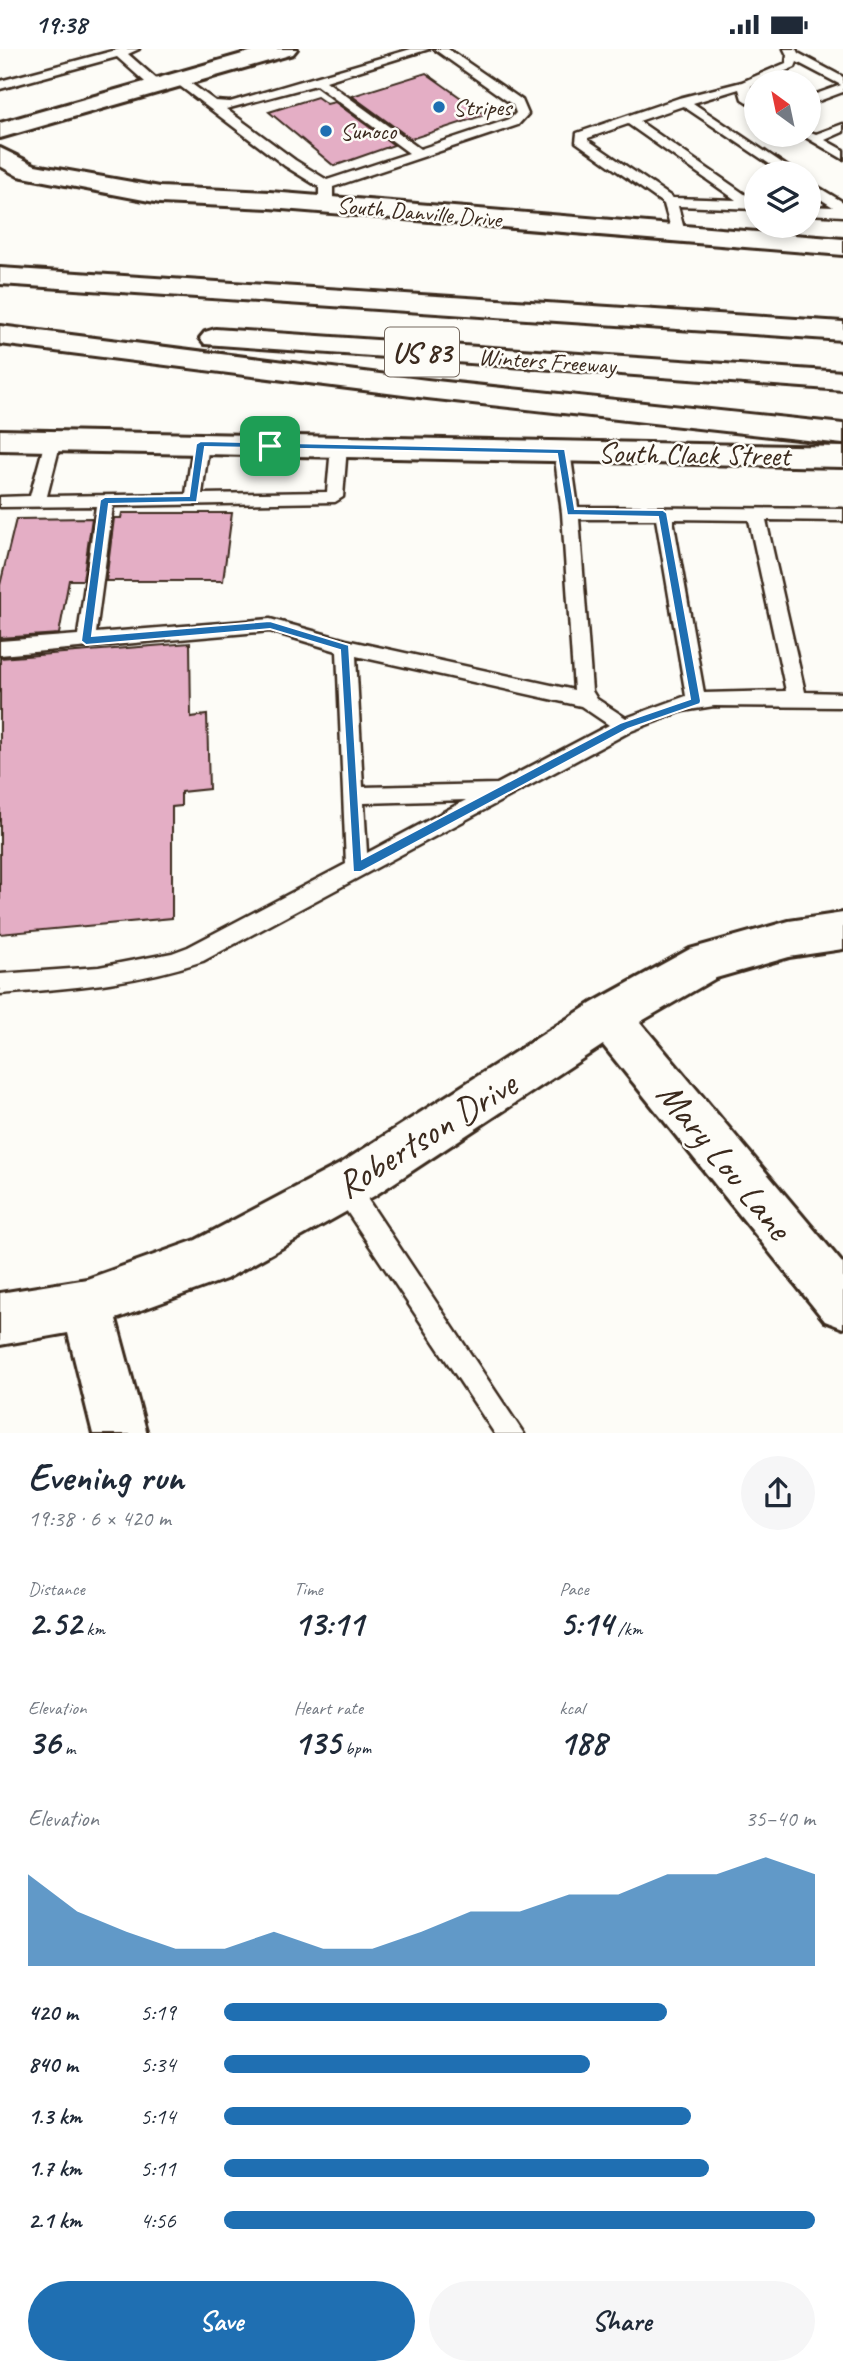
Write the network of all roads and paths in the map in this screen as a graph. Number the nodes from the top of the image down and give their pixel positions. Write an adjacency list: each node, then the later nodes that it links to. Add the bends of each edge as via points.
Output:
1 (133, 49): 6 (lane)
2 (285, 49): 7 (main road)
3 (423, 49): 9 (lane)
4 (440, 49): 23 (lane, via 518,103 522,114 514,122)
5 (792, 52): 8 (lane, via 791,65); 10 (lane)
6 (120, 53): 11 (lane); 12 (lane)
7 (248, 54): 11 (main road)
8 (778, 70)
9 (317, 80): 17 (lane, via 230,106); 23 (lane)
10 (843, 82)
11 (168, 83): 17 (lane); 20 (main road)
12 (0, 85)
13 (744, 85): 16 (lane)
14 (843, 88): 15 (lane)
15 (821, 96)
16 (683, 101): 18 (lane); 26 (lane)
17 (212, 104): 30 (lane)
18 (629, 119): 31 (lane); 32 (lane, via 581,136 582,142)
19 (843, 128): 21 (lane)
20 (0, 131)
21 (821, 134)
22 (821, 142): 24 (lane)
23 (419, 154): 30 (lane)
24 (843, 155)
25 (0, 156): 29 (main road, South Danville Drive, via 38,174)
26 (773, 161)
27 (13, 190): 29 (main road)
28 (821, 194): 35 (lane)
29 (160, 195): 30 (main road, South Danville Drive)
30 (326, 195): 36 (main road, South Danville Drive)
31 (744, 198)
32 (670, 202): 33 (lane); 36 (lane)
33 (744, 205)
34 (821, 210): 35 (lane)
35 (843, 210)
36 (678, 233): 37 (main road, South Danville Drive)
37 (843, 247)
38 (0, 276): 39 (main road, Winters Freeway / US 83)
39 (651, 319): 40 (main road); 42 (main road, Winters Freeway / US 83)
40 (843, 319)
41 (0, 323): 44 (main road, Winters Freeway / US 83)
42 (843, 331)
43 (0, 335): 45 (main road, via 427,389)
44 (843, 381)
45 (843, 434)
46 (0, 440): 47 (main road, South Clack Street)
47 (53, 441): 48 (main road, South Clack Street); 54 (lane)
48 (201, 444): 49 (main road, South Clack Street); 52 (lane)
49 (339, 447): 50 (main road, South Clack Street); 52 (lane, via 335,497)
50 (562, 451): 51 (main road, South Clack Street); 56 (lane)
51 (843, 457)
52 (193, 499): 53 (lane)
53 (105, 500): 54 (lane); 60 (lane)
54 (37, 501): 55 (lane)
55 (0, 502)
56 (570, 513): 57 (lane); 63 (lane, via 583,691)
57 (663, 513): 58 (lane); 66 (lane)
58 (756, 515): 59 (lane); 64 (lane)
59 (843, 515)
60 (86, 641): 61 (lane, via 270,625); 62 (lane)
61 (345, 647): 63 (lane); 69 (lane)
62 (0, 648)
63 (588, 699): 67 (lane)
64 (797, 700): 65 (lane); 66 (lane)
65 (843, 700)
66 (696, 701): 67 (lane)
67 (624, 726): 68 (lane)
68 (500, 792): 69 (lane); 70 (lane)
69 (354, 795): 70 (lane)
70 (357, 868): 72 (lane, via 165,967)
71 (843, 931): 73 (main road, Robertson Drive, via 789,939 705,962)
72 (0, 983)
73 (608, 1017): 74 (main road, Robertson Drive); 75 (main road, Mary Lou Lane)
74 (345, 1187): 76 (main road, Robertson Drive, via 208,1261); 79 (lane)
75 (843, 1303)
76 (87, 1304): 77 (main road, Robertson Drive); 78 (main road)
77 (0, 1319)
78 (120, 1433)
79 (511, 1433)

